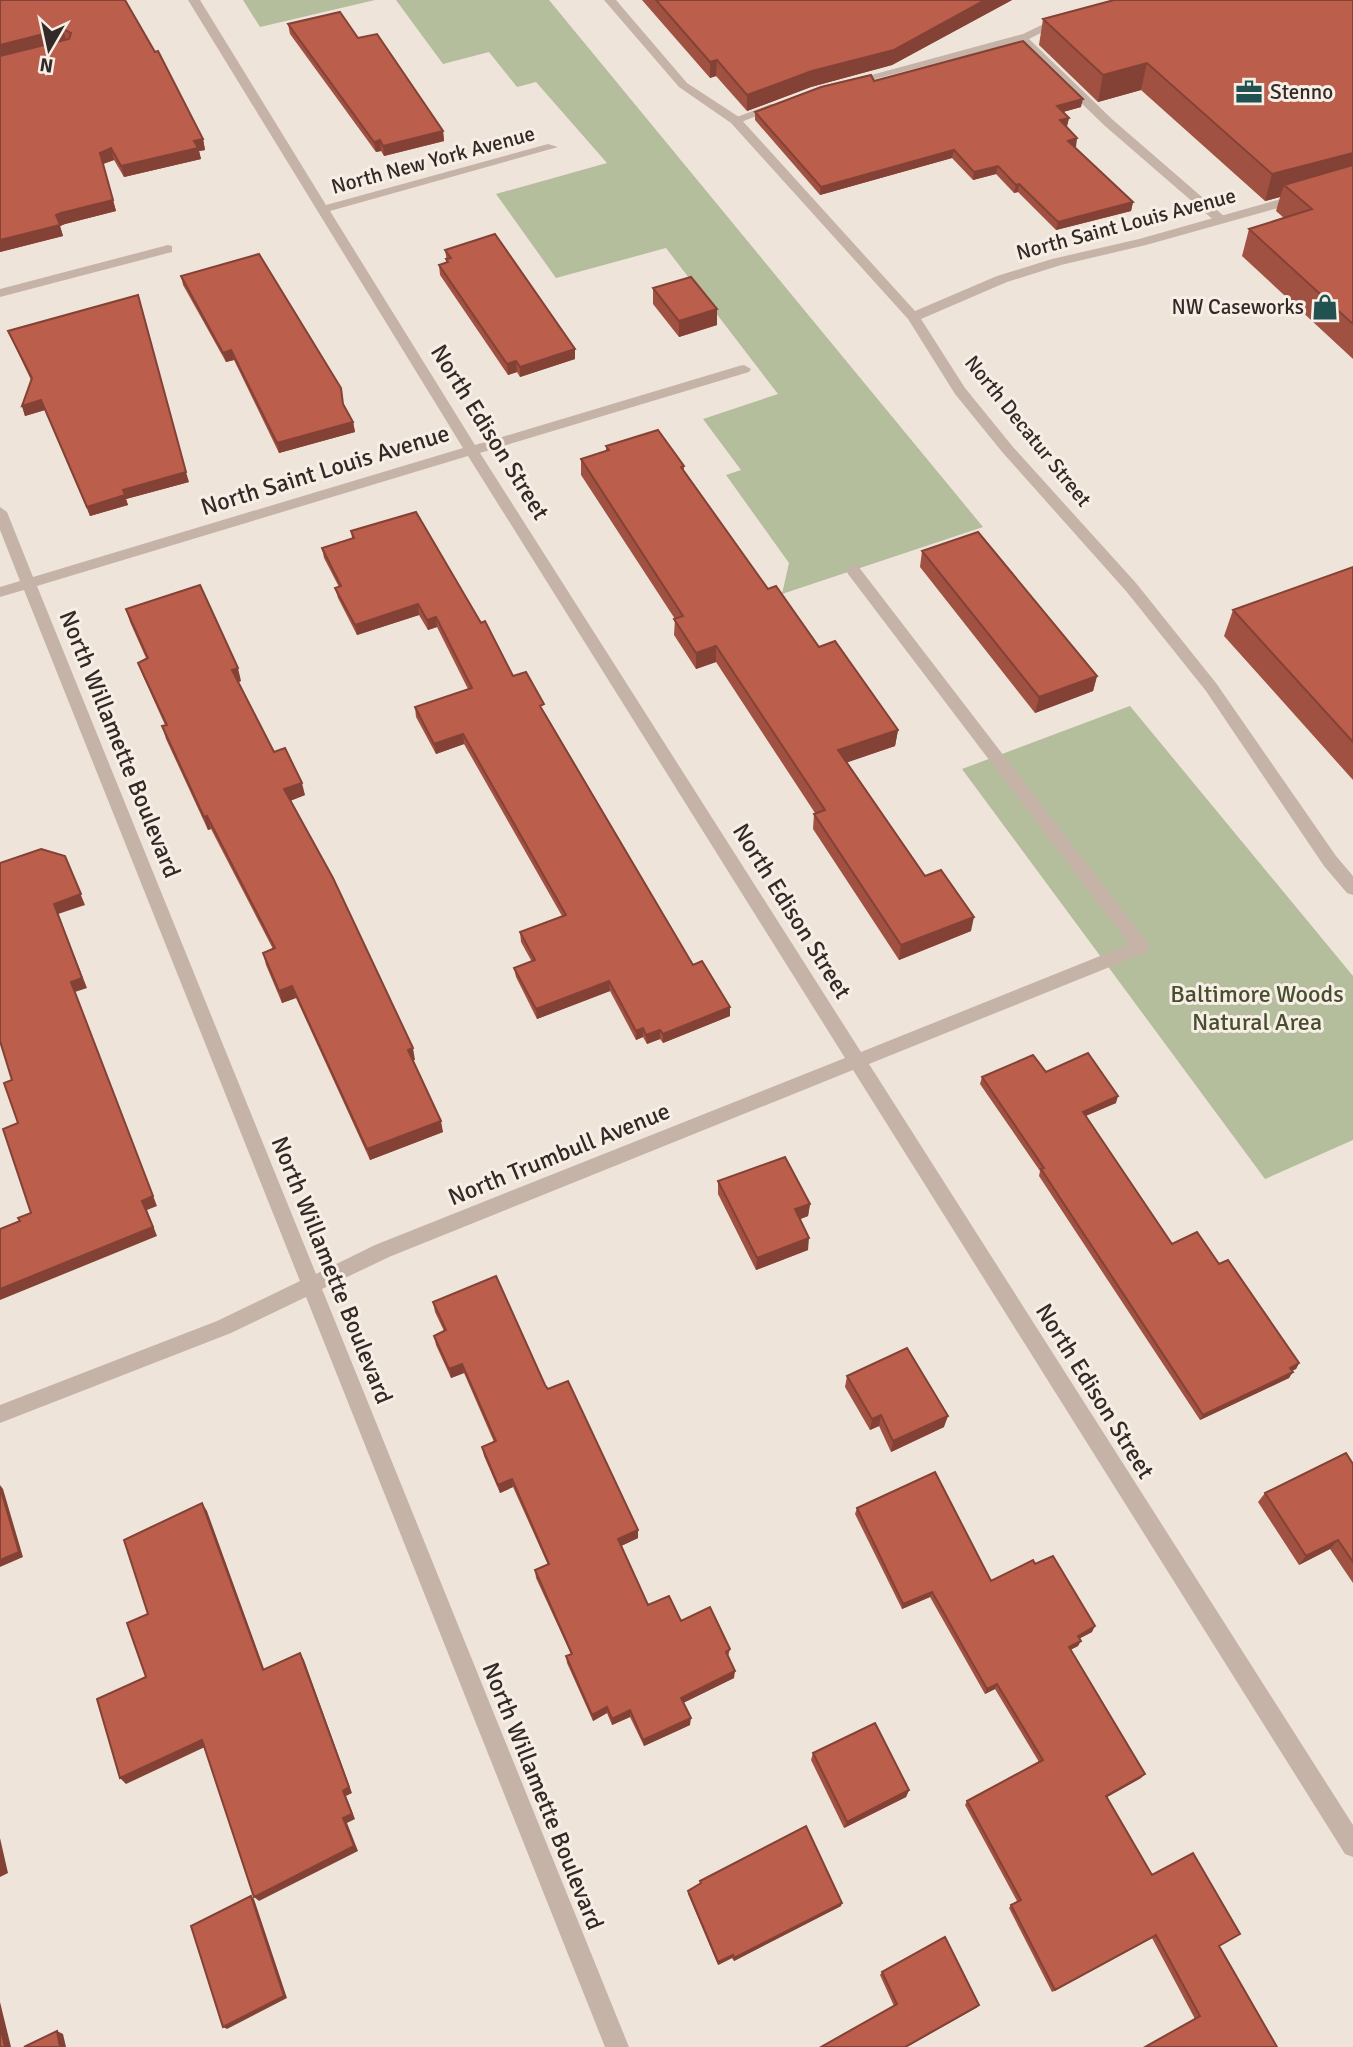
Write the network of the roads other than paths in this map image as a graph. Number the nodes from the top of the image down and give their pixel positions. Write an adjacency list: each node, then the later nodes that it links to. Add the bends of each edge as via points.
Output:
1 (194, 0): 10 (street, North Edison Street)
2 (610, 0): 7 (street, North Decatur Street, via 683,85)
3 (1079, 13): 4 (street)
4 (1021, 38): 5 (street); 11 (street, via 1109,123)
5 (842, 85)
6 (793, 99): 7 (street)
7 (735, 120): 14 (street, North Decatur Street)
8 (552, 147): 10 (street, North New York Avenue)
9 (1313, 194): 11 (street, North Saint Louis Avenue)
10 (325, 209): 16 (street, North Edison Street)
11 (1221, 220): 14 (street, North Saint Louis Avenue, via 1002,279)
12 (168, 248): 13 (street)
13 (0, 293)
14 (913, 317): 21 (street, North Decatur Street, via 960,391 1131,587 1211,687)
15 (744, 369): 16 (street, North Saint Louis Avenue)
16 (471, 450): 19 (street, North Saint Louis Avenue); 22 (street, North Edison Street)
17 (0, 512): 19 (street, North Willamette Boulevard)
18 (853, 570): 22 (street, North Trumbull Avenue, via 1141,947)
19 (29, 583): 20 (street, North Saint Louis Avenue); 23 (street, North Willamette Boulevard)
20 (0, 592)
21 (1353, 888)
22 (857, 1060): 23 (street, North Trumbull Avenue, via 382,1251); 25 (street, North Edison Street)
23 (311, 1285): 24 (street, North Trumbull Avenue, via 224,1327); 26 (street, North Willamette Boulevard)
24 (0, 1415)
25 (1353, 1846)
26 (617, 2047)

